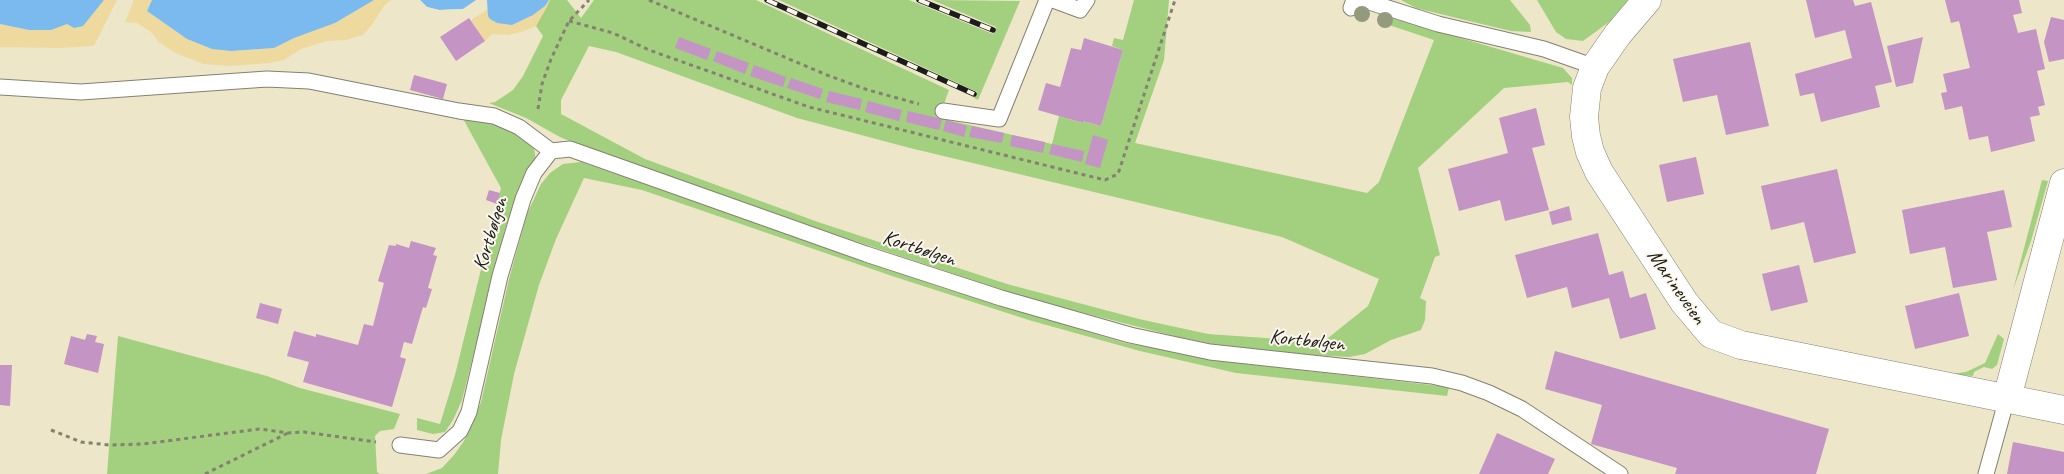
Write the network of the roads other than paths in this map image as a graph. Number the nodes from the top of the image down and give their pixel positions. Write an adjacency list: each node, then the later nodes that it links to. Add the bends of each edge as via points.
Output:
1 (1047, 0): 8 (lane, via 999,120)
2 (1053, 0): 3 (lane, via 1080,10)
3 (1088, 0)
4 (1647, 0): 6 (street, Marineveien)
5 (1356, 3): 6 (lane, via 1544,49)
6 (1595, 67): 11 (street, Marineveien, via 1587,88 1584,117 1590,152 1599,172 1684,302 1711,334 1741,345)
7 (0, 87): 9 (lane, via 81,92 266,79 309,81 494,116 519,127)
8 (943, 111)
9 (551, 151): 13 (lane, Kortbølgen, via 534,173 523,199 500,276 469,412 460,431 438,450); 14 (lane, Kortbølgen, via 570,149 590,155 884,260 1130,335 1210,352 1432,376 1462,383 1522,409)
10 (2064, 182): 11 (street)
11 (2007, 398): 12 (street, Marineveien); 15 (lane)
12 (2064, 410)
13 (400, 445)
14 (1620, 474)
15 (1986, 474)

